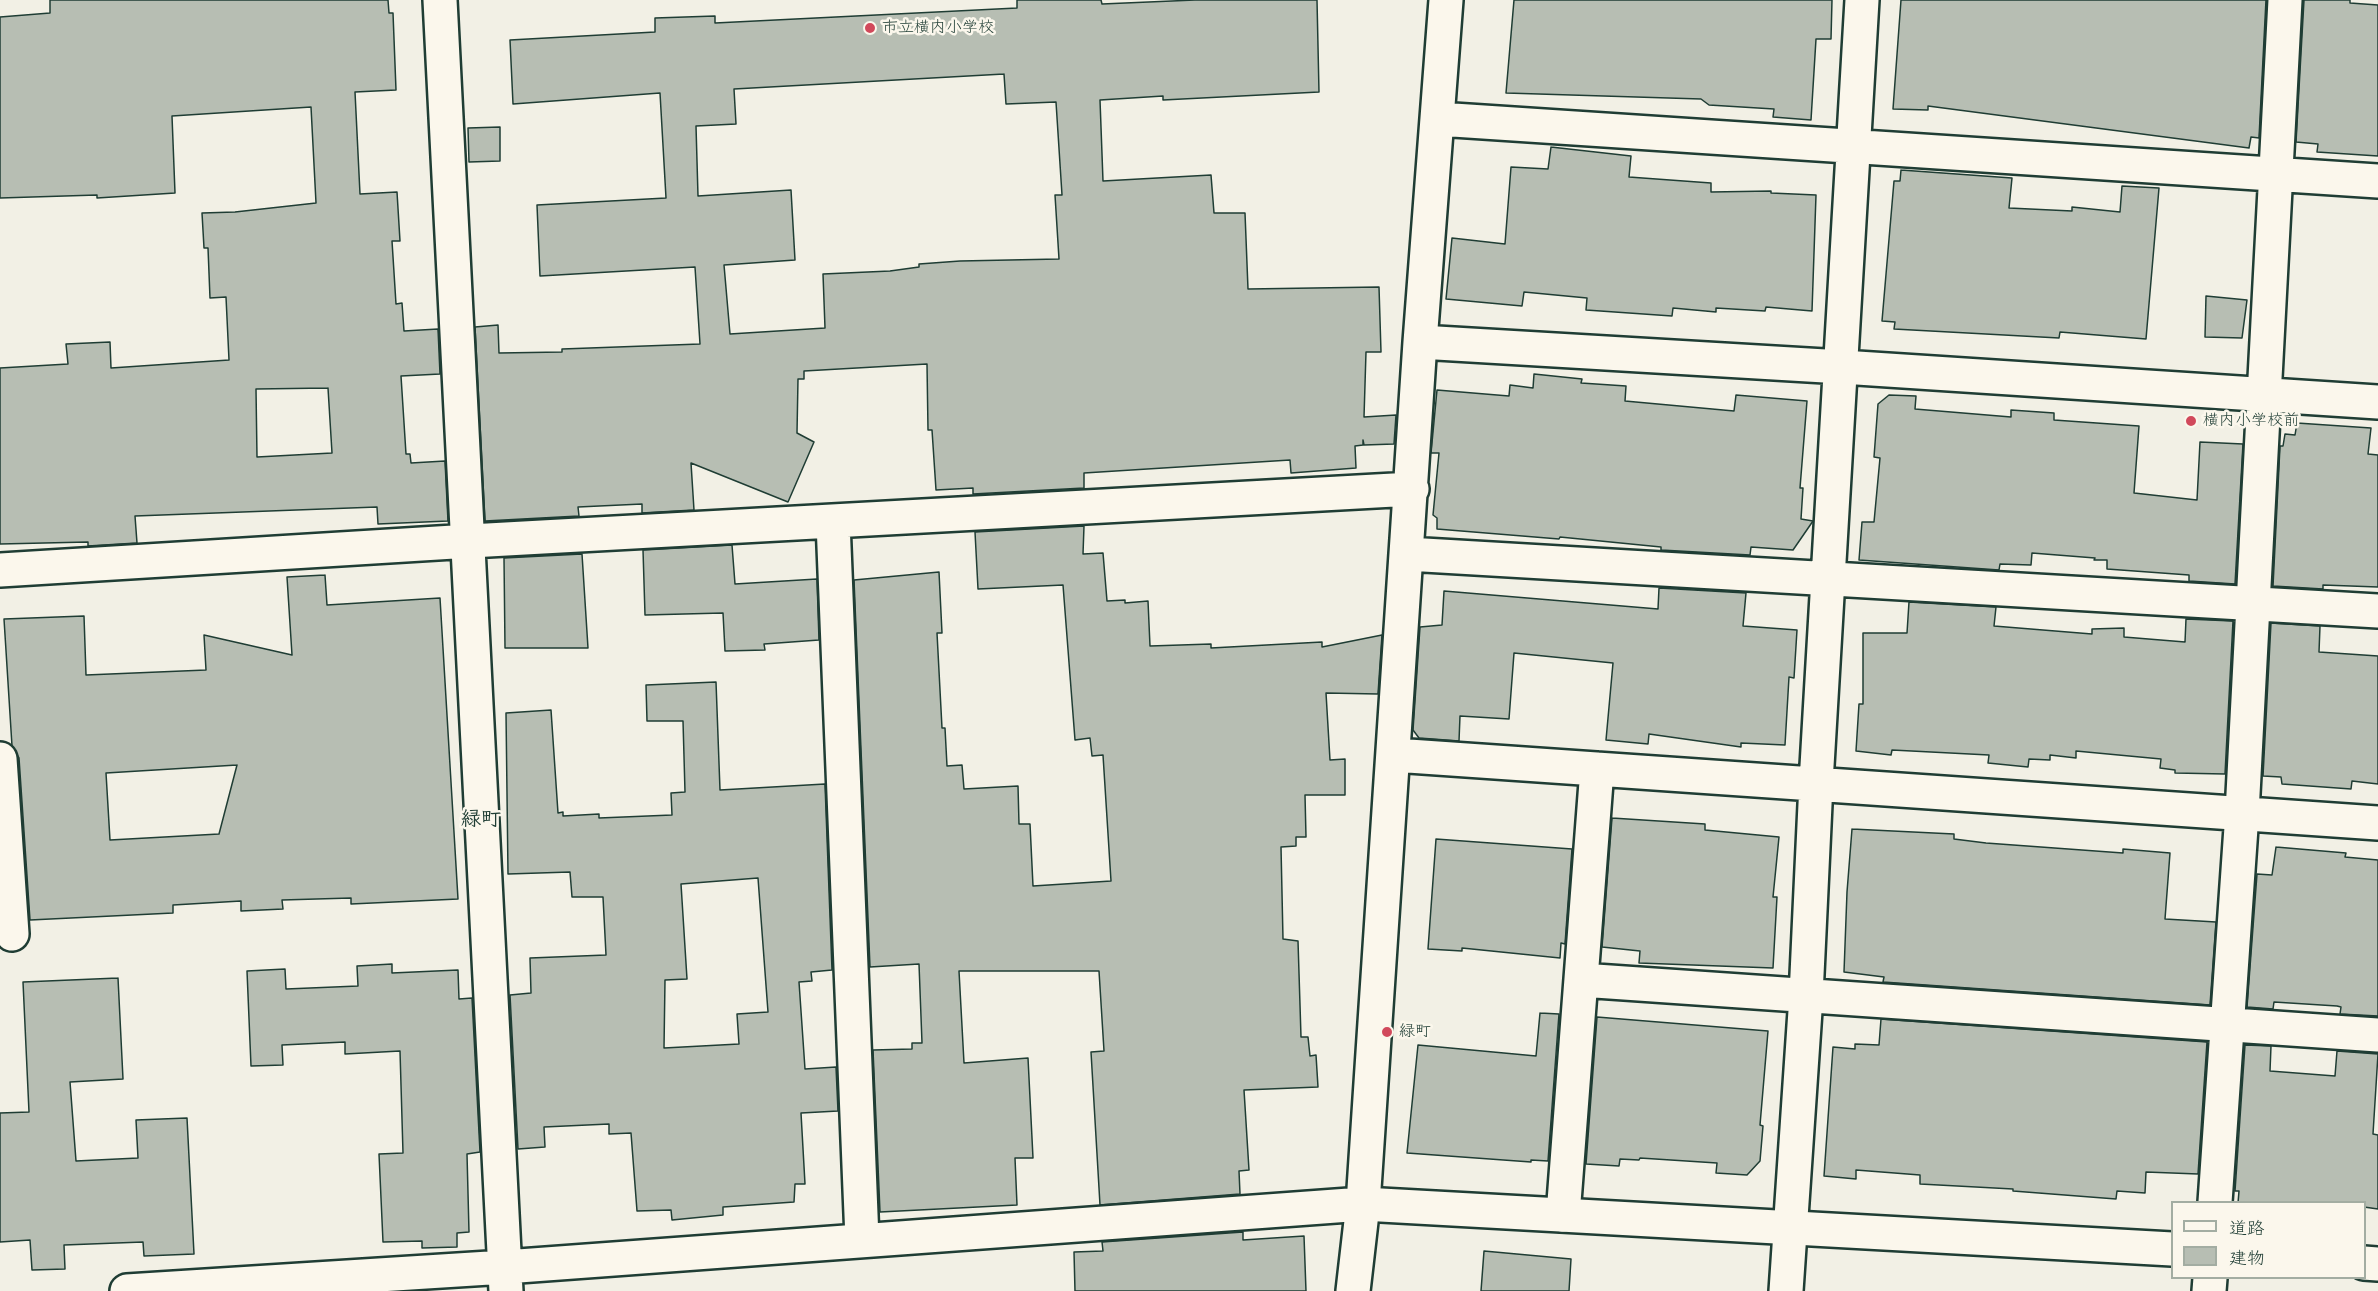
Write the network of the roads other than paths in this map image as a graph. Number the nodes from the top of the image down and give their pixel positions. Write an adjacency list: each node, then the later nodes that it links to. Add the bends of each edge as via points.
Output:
1 (440, 0): 15 (street)
2 (1446, 0): 5 (street)
3 (1862, 0): 6 (street)
4 (2285, 0): 7 (street)
5 (1438, 119): 6 (street); 9 (street)
6 (1853, 147): 7 (street); 10 (street)
7 (2275, 175): 8 (street); 11 (street)
8 (2378, 182)
9 (1420, 342): 10 (street); 13 (street)
10 (1842, 367): 11 (street); 18 (street)
11 (2263, 394): 12 (street); 19 (street)
12 (2378, 402)
13 (1412, 489): 14 (street); 16 (street)
14 (833, 522): 15 (street); 36 (street)
15 (470, 541): 17 (street); 38 (street)
16 (1407, 554): 18 (street); 21 (street)
17 (0, 570)
18 (1828, 579): 19 (street); 24 (street)
19 (2253, 603): 20 (street); 25 (street)
20 (2378, 611)
21 (1394, 755): 23 (street); 33 (street)
22 (0, 759): 27 (street)
23 (1598, 769): 24 (street); 28 (street)
24 (1816, 783): 25 (street); 29 (street)
25 (2242, 813): 26 (street); 30 (street)
26 (2378, 823)
27 (12, 934)
28 (1581, 980): 29 (street); 34 (street)
29 (1806, 996): 30 (street); 35 (street)
30 (2227, 1025): 31 (street); 32 (street)
31 (2378, 1035)
32 (2215, 1201)
33 (1363, 1204): 34 (street); 36 (street); 40 (street)
34 (1563, 1215): 35 (street)
35 (1790, 1226): 37 (street); 41 (street)
36 (862, 1239): 38 (street)
37 (2171, 1249)
38 (506, 1279): 39 (street)
39 (127, 1291)
40 (1353, 1291)
41 (1786, 1291)

